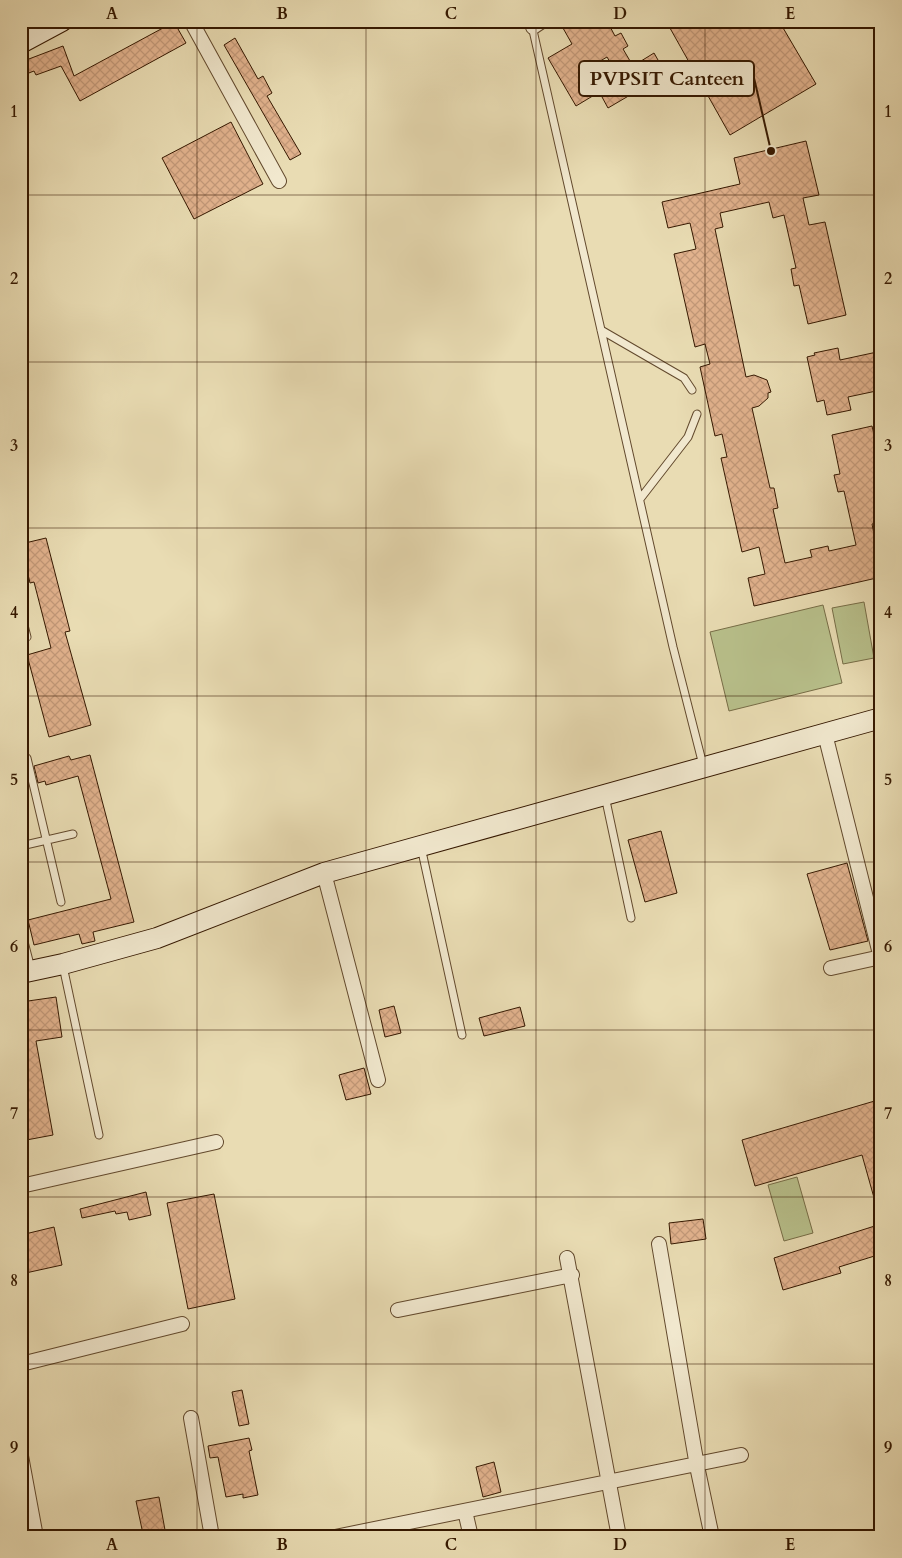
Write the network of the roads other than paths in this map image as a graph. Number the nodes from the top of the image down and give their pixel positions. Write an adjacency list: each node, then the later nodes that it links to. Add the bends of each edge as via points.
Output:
1 (62, 21): 4 (street)
2 (191, 21): 5 (street)
3 (535, 23): 6 (lane)
4 (21, 43)
5 (279, 182)
6 (601, 330): 7 (lane, via 684,378); 9 (lane)
7 (692, 390)
8 (697, 414): 9 (lane, via 688,437)
9 (640, 499): 15 (lane)
10 (21, 613): 11 (lane)
11 (27, 637)
12 (881, 718): 13 (street)
13 (825, 734): 15 (street); 25 (street)
14 (28, 758): 18 (lane)
15 (704, 768): 16 (street)
16 (605, 794): 20 (street); 23 (lane)
17 (73, 834): 18 (lane)
18 (46, 840): 19 (lane); 22 (lane)
19 (21, 846)
20 (421, 846): 21 (street); 29 (lane)
21 (324, 873): 26 (street, via 157,938); 30 (street)
22 (61, 902)
23 (631, 918)
24 (21, 944): 28 (street)
25 (881, 958): 27 (street)
26 (63, 964): 28 (street); 31 (lane)
27 (831, 968)
28 (25, 972)
29 (462, 1035)
30 (378, 1080)
31 (98, 1135)
32 (216, 1142): 33 (street)
33 (21, 1186)
34 (659, 1244): 43 (street)
35 (567, 1258): 36 (street)
36 (572, 1275): 37 (street); 44 (street)
37 (398, 1310)
38 (182, 1324): 39 (street)
39 (21, 1364)
40 (192, 1418): 47 (street)
41 (741, 1455): 43 (street)
42 (21, 1456): 46 (street)
43 (697, 1466): 44 (street); 51 (street)
44 (610, 1482): 45 (street); 50 (street)
45 (465, 1511): 48 (street); 49 (street)
46 (36, 1537)
47 (212, 1537)
48 (335, 1537)
49 (471, 1537)
50 (619, 1537)
51 (712, 1537)

